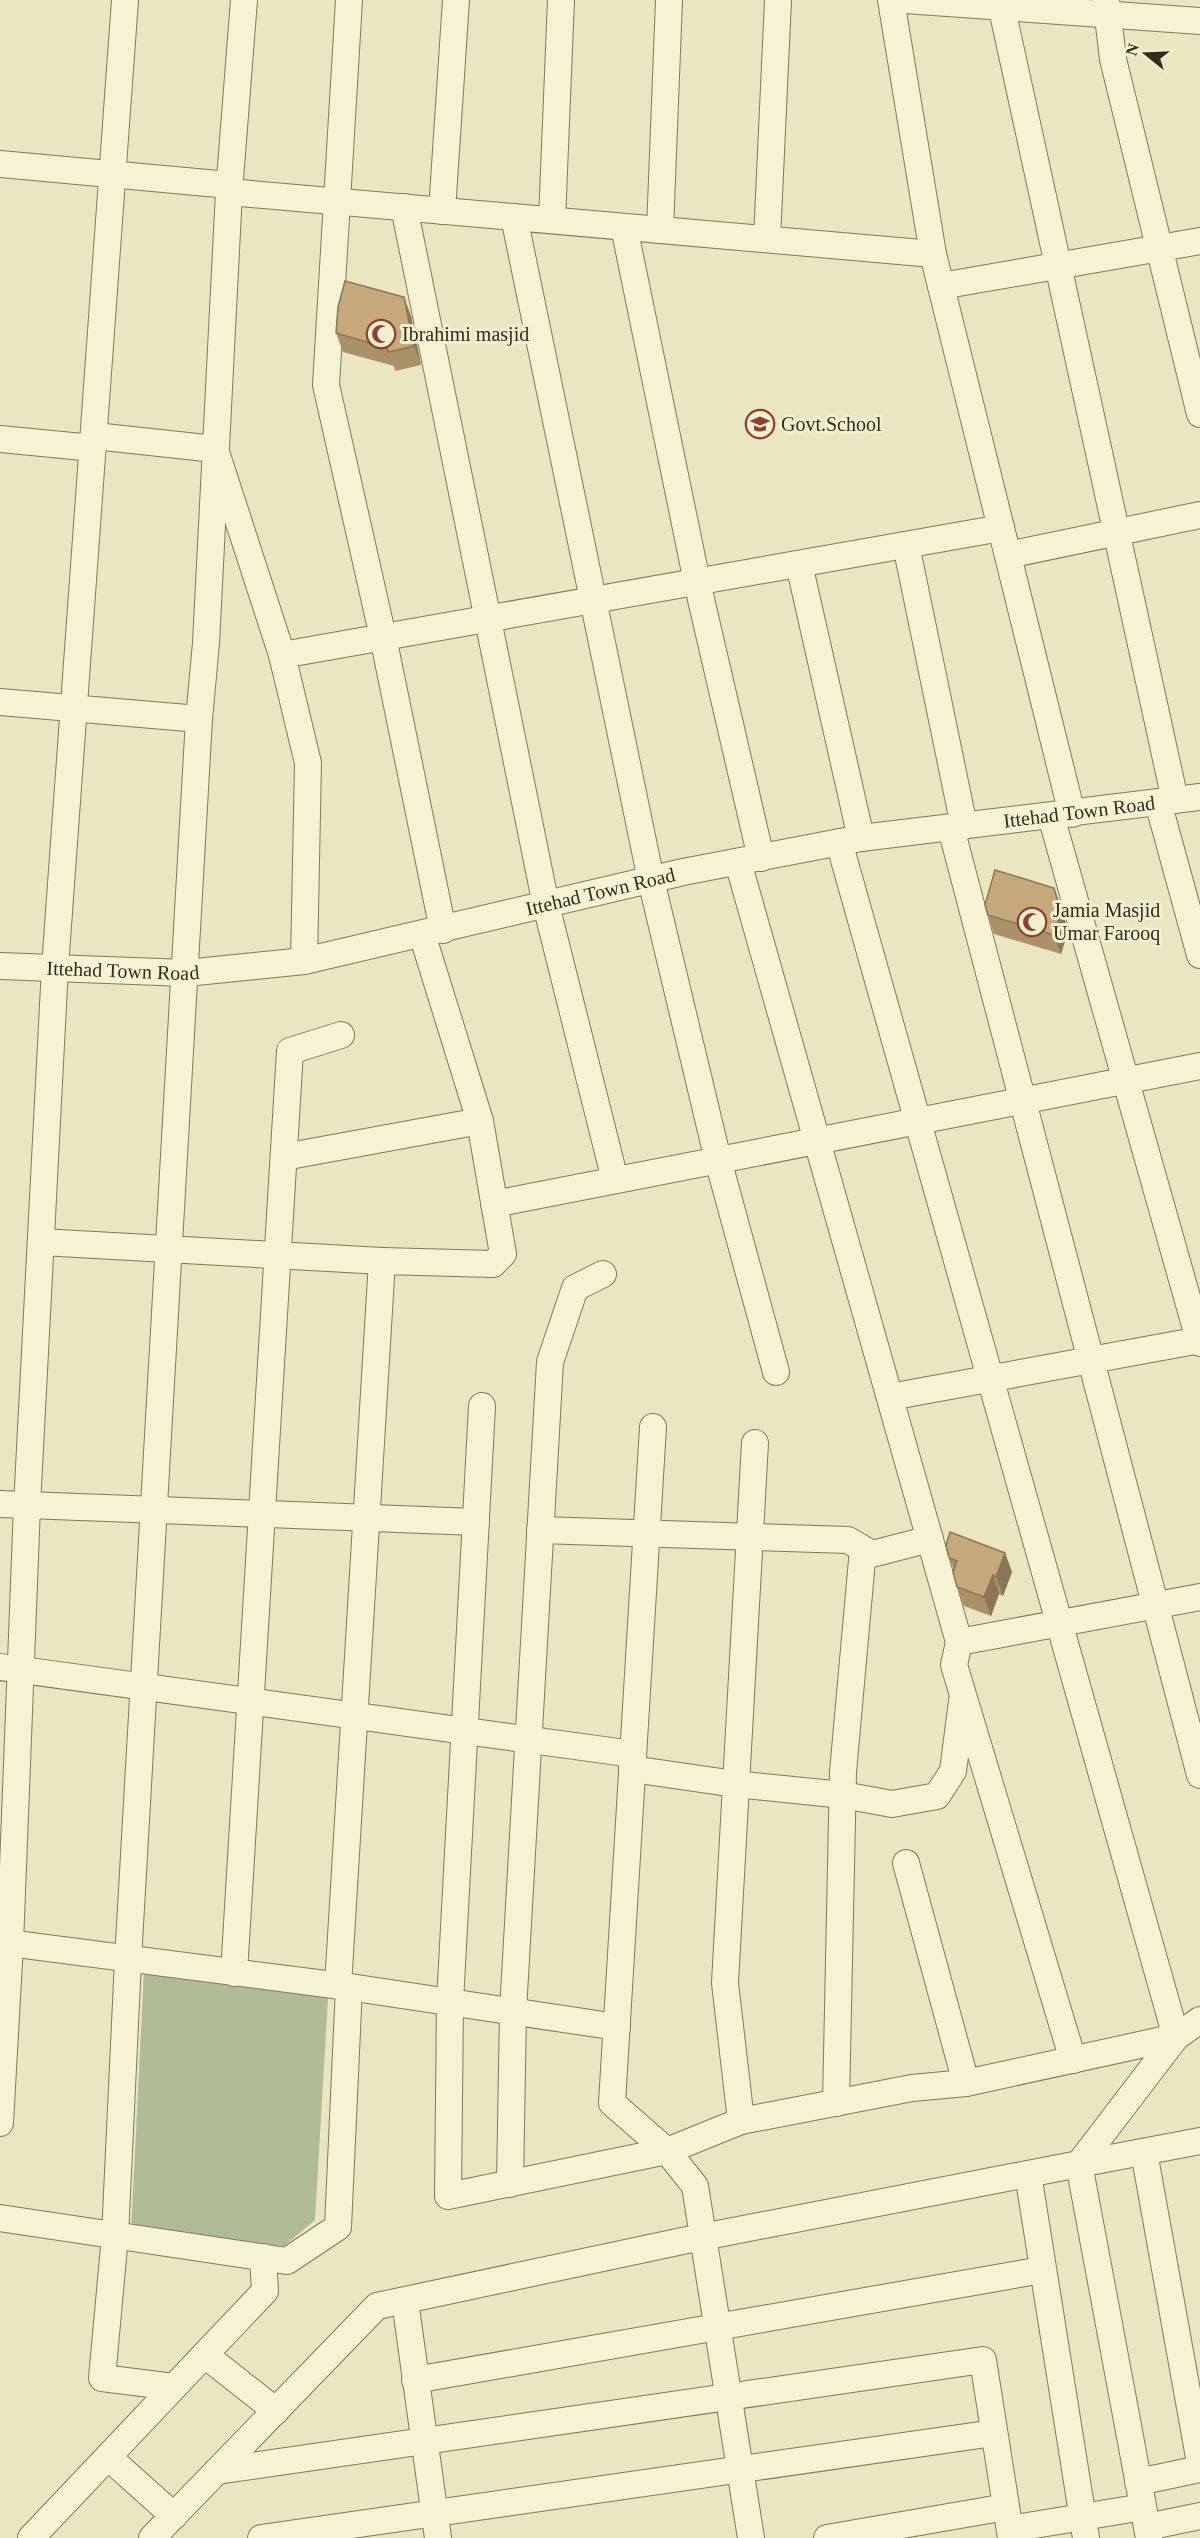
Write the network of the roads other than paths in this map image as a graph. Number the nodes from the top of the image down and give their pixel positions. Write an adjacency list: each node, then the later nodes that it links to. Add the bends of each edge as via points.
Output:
1 (125, 0): 14 (street)
2 (244, 0): 15 (street)
3 (349, 0): 16 (street)
4 (456, 0): 18 (street)
5 (561, 0): 20 (street)
6 (669, 0): 22 (street)
7 (778, 0): 23 (street)
8 (891, 0): 26 (street)
9 (905, 0): 10 (street)
10 (1000, 3): 11 (street); 27 (street)
11 (1106, 7): 12 (street); 25 (street, via 1113,59)
12 (1200, 21)
13 (0, 165): 14 (street)
14 (112, 175): 15 (street); 31 (street)
15 (229, 188): 16 (street); 32 (street)
16 (338, 201): 17 (street); 42 (street, via 326,385)
17 (404, 207): 18 (street); 41 (street)
18 (442, 211): 19 (street)
19 (514, 217): 20 (street); 40 (street)
20 (552, 220): 21 (street)
21 (624, 227): 22 (street); 39 (street)
22 (660, 230): 23 (street)
23 (767, 239): 26 (street)
24 (1200, 241): 25 (street)
25 (1159, 248): 27 (street); 29 (street)
26 (933, 254): 28 (street)
27 (1058, 266): 28 (street); 35 (street)
28 (941, 286): 34 (street)
29 (1200, 414)
30 (0, 439): 31 (street)
31 (94, 442): 32 (street); 45 (street)
32 (215, 449): 43 (street); 46 (street)
33 (1200, 515): 35 (street)
34 (1001, 528): 36 (street); 37 (street)
35 (1117, 532): 37 (street); 48 (street)
36 (906, 545): 38 (street); 50 (street)
37 (1008, 555): 49 (street)
38 (799, 564): 39 (street); 51 (street)
39 (697, 582): 40 (street); 52 (street)
40 (593, 600): 41 (street); 53 (street)
41 (486, 619): 42 (street); 54 (street)
42 (383, 637): 43 (street); 55 (street)
43 (282, 654): 57 (street, via 308,763)
44 (0, 702): 45 (street)
45 (73, 707): 46 (street); 59 (street)
46 (199, 719): 60 (street)
47 (1200, 796): 48 (street, Ittehad Town Road)
48 (1167, 801): 49 (street, Ittehad Town Road); 56 (street)
49 (1062, 815): 50 (street, Ittehad Town Road); 63 (street)
50 (957, 827): 51 (street, Ittehad Town Road); 64 (street)
51 (850, 840): 52 (street, Ittehad Town Road); 66 (street)
52 (750, 860): 53 (street, Ittehad Town Road); 67 (street)
53 (651, 879): 54 (street, Ittehad Town Road); 69 (street)
54 (546, 905): 55 (street, Ittehad Town Road); 70 (street)
55 (433, 932): 57 (street, Ittehad Town Road); 65 (street)
56 (1200, 955)
57 (304, 961): 60 (street, Ittehad Town Road)
58 (0, 966): 59 (street, Ittehad Town Road)
59 (55, 966): 60 (street, Ittehad Town Road); 72 (street)
60 (186, 973): 73 (street)
61 (341, 1035): 68 (street, via 290,1051)
62 (1200, 1066): 63 (street)
63 (1126, 1081): 64 (street); 77 (street)
64 (1022, 1101): 66 (street); 78 (street)
65 (480, 1121): 68 (street); 71 (street)
66 (917, 1122): 67 (street); 80 (street)
67 (816, 1141): 69 (street); 81 (street)
68 (284, 1157): 74 (street)
69 (718, 1161): 70 (street); 79 (street)
70 (615, 1180): 71 (street)
71 (494, 1204): 75 (street, via 503,1254 493,1264)
72 (41, 1242): 73 (street); 86 (street)
73 (170, 1249): 74 (street); 87 (street)
74 (279, 1256): 75 (street); 88 (street)
75 (382, 1261): 89 (street)
76 (603, 1274): 91 (street, via 575,1288 550,1362)
77 (1200, 1341): 78 (street)
78 (1090, 1361): 80 (street); 97 (street)
79 (776, 1372)
80 (990, 1379): 81 (street); 98 (street)
81 (890, 1397): 94 (street)
82 (482, 1406): 90 (street)
83 (653, 1427): 92 (street)
84 (755, 1443): 93 (street)
85 (0, 1504): 86 (street)
86 (27, 1506): 87 (street); 100 (street)
87 (154, 1510): 88 (street); 101 (street)
88 (261, 1514): 89 (street); 103 (street)
89 (367, 1518): 90 (street); 104 (street)
90 (476, 1522): 105 (street)
91 (540, 1530): 92 (street); 106 (street)
92 (647, 1534): 93 (street); 107 (street)
93 (748, 1537): 95 (street, via 848,1540); 109 (street)
94 (930, 1539): 95 (street, via 872,1554); 99 (street)
95 (863, 1549): 110 (street)
96 (1200, 1597): 97 (street)
97 (1156, 1605): 98 (street); 108 (street)
98 (1060, 1623): 99 (street); 120 (street)
99 (959, 1642): 102 (street, via 954,1665)
100 (10, 1669): 101 (street); 112 (street)
101 (144, 1687): 103 (street); 113 (street)
102 (963, 1693): 110 (street, via 953,1771 937,1796 892,1804); 121 (street)
103 (249, 1701): 104 (street); 114 (street)
104 (355, 1716): 105 (street); 115 (street)
105 (465, 1731): 106 (street); 116 (street)
106 (529, 1740): 107 (street); 117 (street)
107 (633, 1762): 109 (street); 119 (street)
108 (1200, 1775)
109 (735, 1784): 110 (street); 124 (street, via 725,1983)
110 (843, 1795): 123 (street)
111 (906, 1863): 122 (street)
112 (5, 1943): 113 (street); 125 (street)
113 (128, 1960): 114 (street); 133 (street)
114 (234, 1973): 115 (street)
115 (344, 1987): 116 (street); 135 (street, via 338,2227 287,2261)
116 (450, 2002): 117 (street); 131 (street, via 448,2196)
117 (513, 2012): 119 (street); 131 (street)
118 (1200, 2020): 120 (street)
119 (616, 2026): 127 (street, via 612,2103)
120 (1176, 2037): 121 (street); 129 (street)
121 (1073, 2060): 122 (street)
122 (966, 2083): 123 (street, via 912,2088)
123 (836, 2103): 124 (street)
124 (741, 2121): 127 (street)
125 (0, 2123)
126 (1200, 2141): 128 (street)
127 (667, 2151): 131 (street); 134 (street, via 695,2186)
128 (1144, 2151): 129 (street); 147 (street)
129 (1079, 2164): 130 (street); 151 (street)
130 (1028, 2174): 134 (street); 136 (street)
131 (510, 2184)
132 (0, 2218): 133 (street)
133 (115, 2235): 135 (street); 141 (street, via 102,2378)
134 (704, 2237): 137 (street); 138 (street)
135 (263, 2257): 139 (street, via 265,2291)
136 (1042, 2270): 138 (street); 157 (street)
137 (405, 2301): 140 (street); 143 (street, via 377,2306)
138 (718, 2327): 140 (street); 142 (street)
139 (205, 2355): 141 (street); 143 (street)
140 (415, 2380): 145 (street)
141 (174, 2387): 146 (street)
142 (729, 2397): 144 (street, via 982,2360); 145 (street); 148 (street)
143 (276, 2411): 150 (street)
144 (994, 2433): 148 (street); 156 (street)
145 (424, 2441): 150 (street); 152 (street)
146 (108, 2457): 153 (street); 158 (street)
147 (1200, 2463)
148 (740, 2469): 152 (street); 162 (street)
149 (1200, 2469): 151 (street)
150 (217, 2471): 153 (street)
151 (1138, 2482): 155 (street)
152 (434, 2513): 160 (street); 161 (street)
153 (174, 2516): 159 (street)
154 (1200, 2516): 155 (street)
155 (1146, 2524): 157 (street)
156 (1009, 2525): 157 (street); 163 (street)
157 (1084, 2528)
158 (31, 2538)
159 (152, 2538)
160 (261, 2538)
161 (438, 2538)
162 (751, 2538)
163 (827, 2538)

